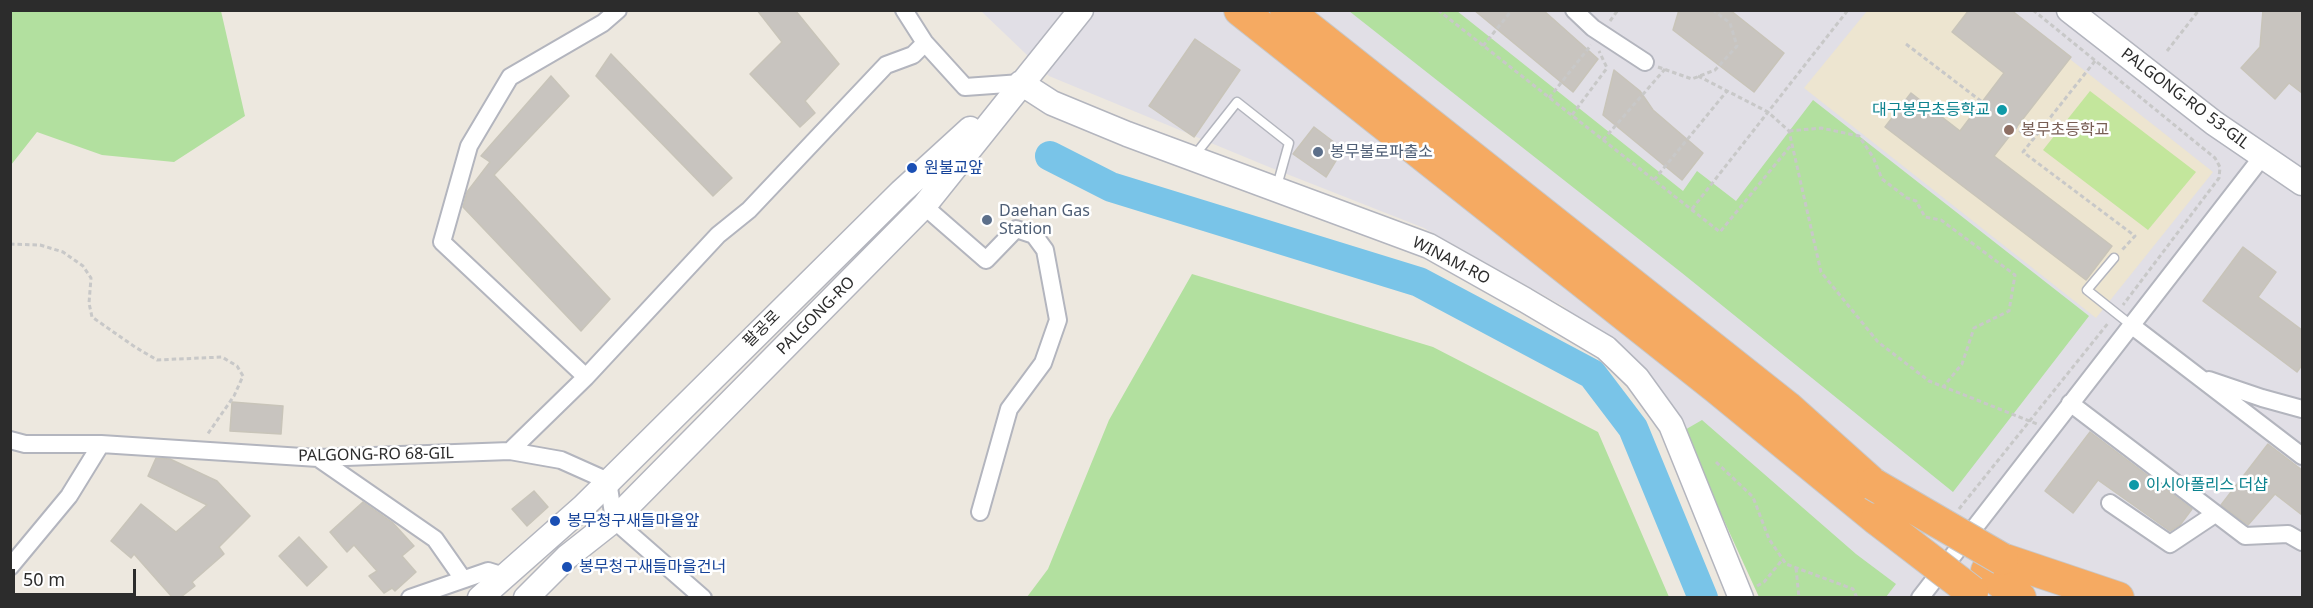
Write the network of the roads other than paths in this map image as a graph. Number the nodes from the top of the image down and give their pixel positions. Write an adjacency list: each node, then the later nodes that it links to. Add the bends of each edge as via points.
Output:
1 (618, 10): 19 (street, via 603,23 510,77 469,146 442,243)
2 (904, 10): 8 (street)
3 (1081, 10): 10 (main road, PALGONG-RO)
4 (1240, 10): 36 (highway, bridge, via 1708,380 1877,519)
5 (1286, 10): 36 (highway, bridge, via 1787,407)
6 (1574, 10): 9 (street, via 1593,28)
7 (2069, 10): 11 (main road, PALGONG-RO 53-GIL)
8 (925, 43): 10 (street, via 965,87); 19 (street, via 913,55 886,65 749,210 718,235)
9 (1645, 62)
10 (1021, 83): 12 (main road, WINAM-RO, via 1052,103); 15 (main road, PALGONG-RO); 27 (main road, 팔공로, via 901,192)
11 (2262, 157): 13 (main road, PALGONG-RO 53-GIL); 17 (street)
12 (1192, 158): 14 (main road, WINAM-RO); 14 (lane, via 1237,102 1289,143)
13 (2302, 183)
14 (1276, 189): 37 (main road, WINAM-RO, via 1429,246 1606,348 1637,378 1671,425)
15 (924, 206): 29 (street, via 986,260 1016,229 1034,235 1045,250 1058,320 1043,363 1009,409); 31 (main road, PALGONG-RO)
16 (2114, 258): 17 (lane, via 2087,290)
17 (2131, 325): 18 (street); 20 (street)
18 (2194, 374): 21 (street); 25 (street)
19 (586, 377): 24 (street)
20 (2070, 403): 30 (street); 42 (street)
21 (2302, 409)
22 (10, 440): 23 (street, PALGONG-RO 68-GIL, via 25,444)
23 (100, 444): 26 (street, PALGONG-RO 68-GIL); 33 (street, via 69,496)
24 (510, 451): 26 (street, PALGONG-RO 68-GIL); 27 (street, PALGONG-RO 68-GIL, via 561,460)
25 (2302, 456)
26 (318, 458): 35 (street, via 435,539)
27 (608, 481): 31 (street); 34 (main road, 팔공로)
28 (2110, 503): 30 (street, via 2170,544)
29 (980, 512)
30 (2215, 514): 32 (street, via 2245,536 2288,534)
31 (614, 520): 40 (main road, PALGONG-RO); 41 (street)
32 (2302, 542)
33 (10, 567)
34 (504, 576): 35 (street, via 488,571); 39 (main road, 팔공로)
35 (464, 579): 38 (street)
36 (1977, 583): 43 (highway); 44 (highway)
37 (1749, 592)
38 (410, 597)
39 (480, 597)
40 (526, 597)
41 (703, 597)
42 (1920, 597)
43 (2020, 597)
44 (2118, 597)

